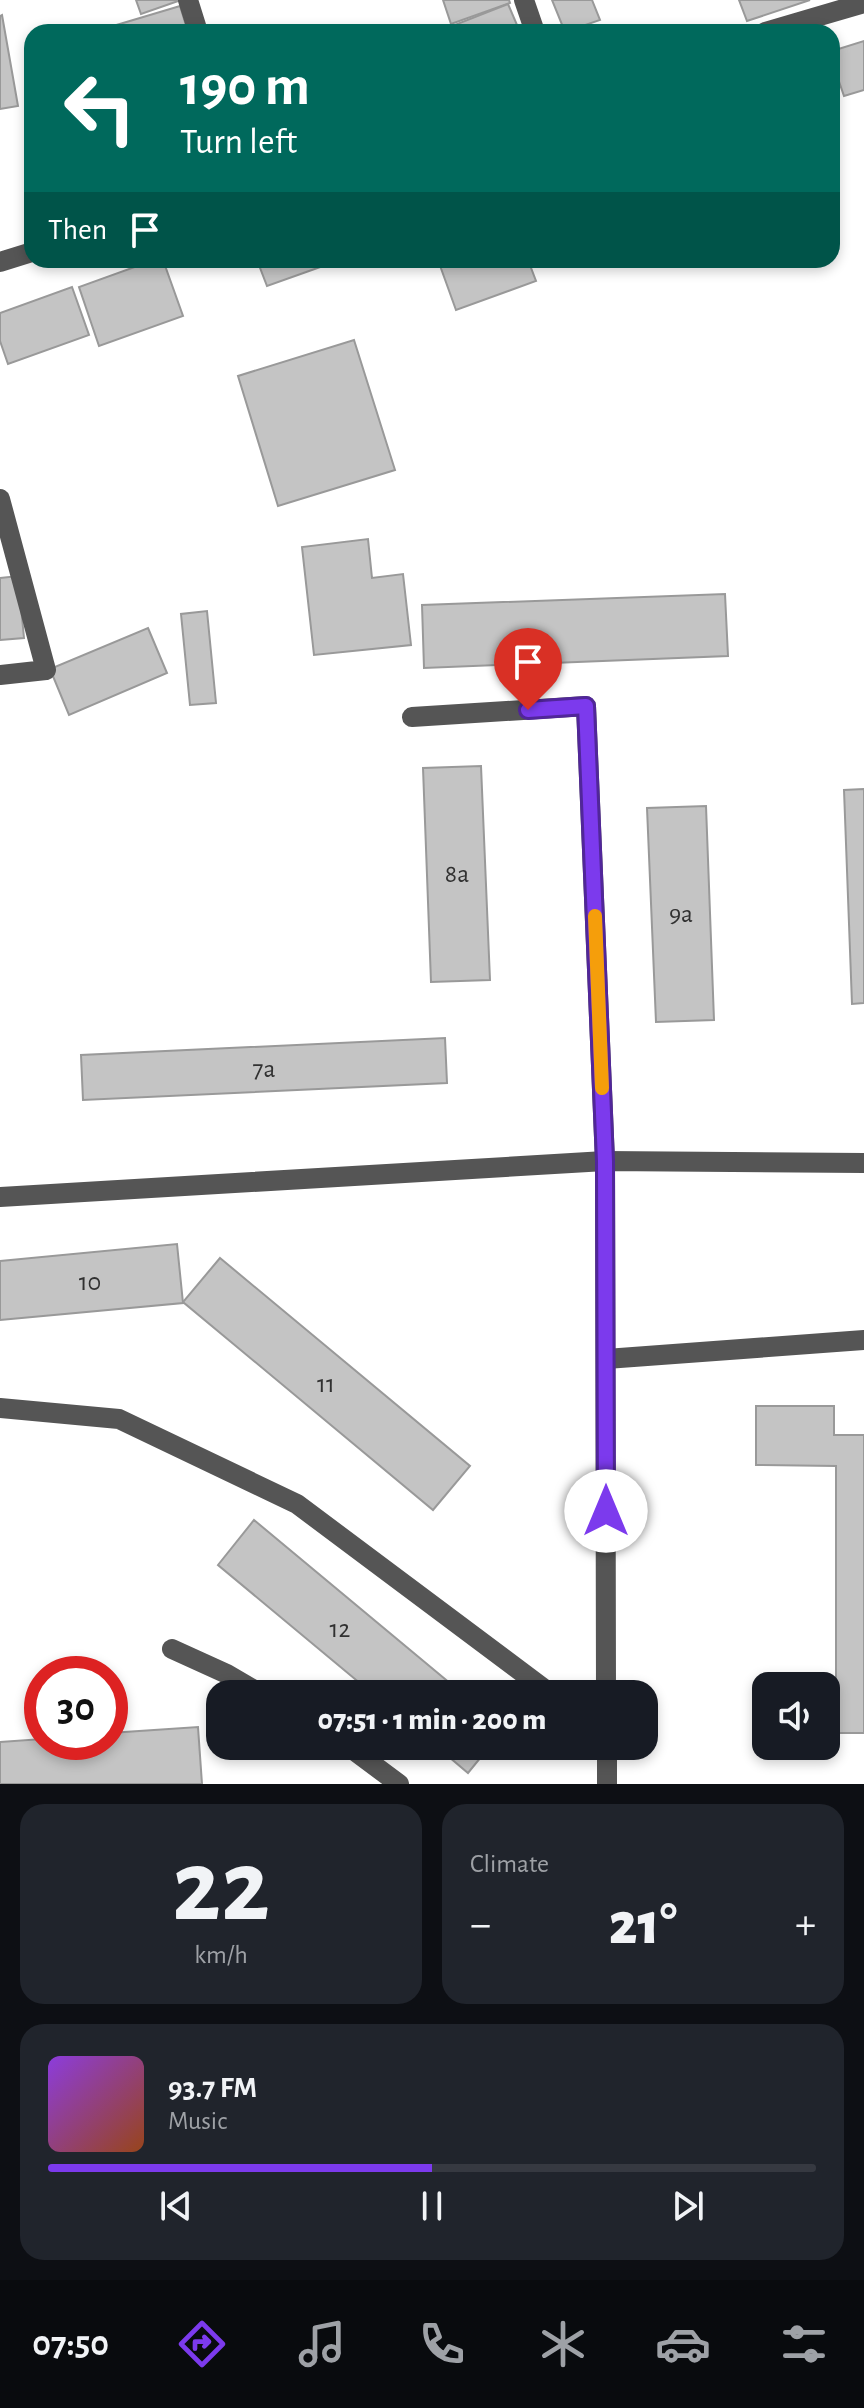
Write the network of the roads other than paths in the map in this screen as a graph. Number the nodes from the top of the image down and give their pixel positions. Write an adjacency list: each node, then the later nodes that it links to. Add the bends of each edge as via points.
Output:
1 (188, 0): 4 (street)
2 (524, 0): 5 (street)
3 (864, 3): 6 (street)
4 (196, 24)
5 (532, 24)
6 (792, 24)
7 (24, 254): 8 (street)
8 (0, 262)
9 (0, 499): 10 (street, via 46,670)
10 (0, 675)
11 (412, 717): 12 (street, via 586,706)
12 (605, 1161): 13 (street); 14 (street); 16 (street)
13 (864, 1163)
14 (0, 1197)
15 (864, 1340): 16 (street)
16 (606, 1359): 21 (street)
17 (0, 1408): 20 (street, via 119,1419 297,1504)
18 (172, 1649): 19 (street)
19 (237, 1680)
20 (532, 1680)
21 (606, 1680)
22 (367, 1760): 24 (street)
23 (607, 1760): 25 (street)
24 (399, 1784)
25 (607, 1784)

